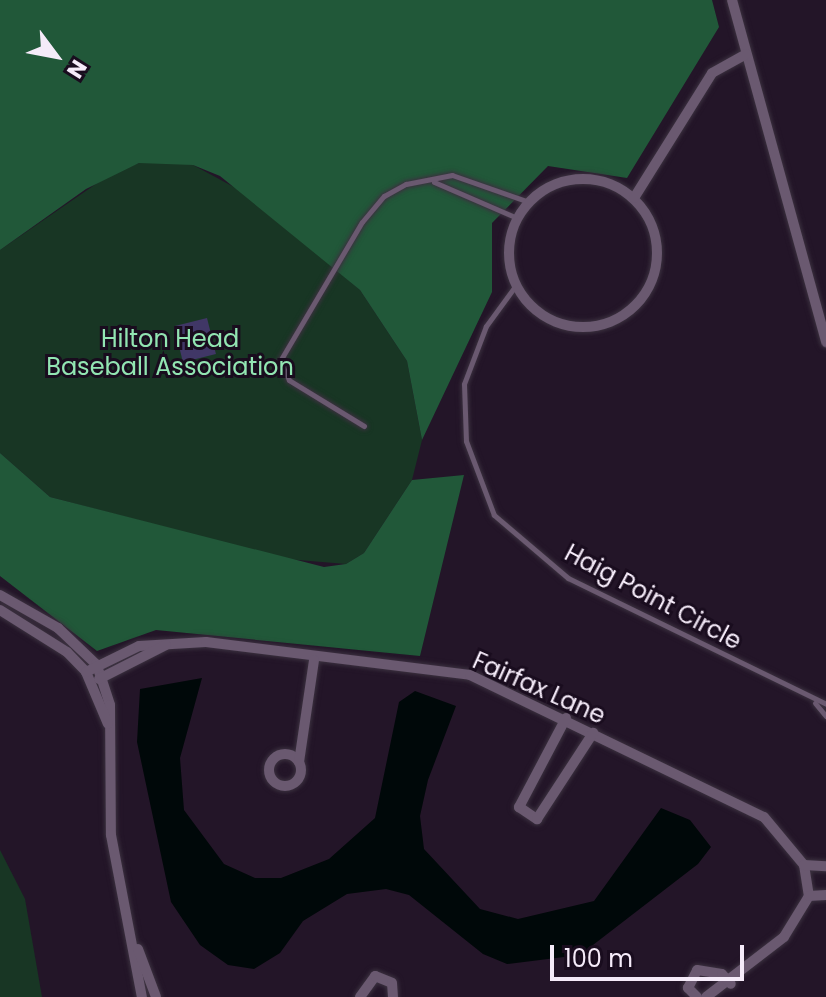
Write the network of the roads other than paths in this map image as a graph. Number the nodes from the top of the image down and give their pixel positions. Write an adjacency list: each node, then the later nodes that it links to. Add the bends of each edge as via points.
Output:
1 (732, 0): 2 (street)
2 (746, 54): 4 (street, via 712,73); 8 (street)
3 (433, 181): 5 (lane, via 452,175); 6 (lane); 9 (lane, via 406,184 384,196 280,361 289,380)
4 (634, 198): 5 (street, via 593,179 571,179); 7 (street, via 657,239 657,263 650,286 627,312 594,327 570,326 548,319)
5 (529, 202): 6 (street)
6 (517, 218): 7 (street, via 510,240)
7 (516, 285): 18 (lane, Haig Point Circle, via 486,326 464,384 466,441 494,515 568,578)
8 (826, 342)
9 (364, 426)
10 (0, 595): 14 (street, via 33,609)
11 (0, 610): 15 (street, via 46,635)
12 (171, 642): 13 (street, Fairfax Lane, via 206,642); 14 (street, Fairfax Lane, via 139,646); 16 (street, Fairfax Lane)
13 (314, 660): 21 (street, Fairfax Lane, via 470,675); 24 (street)
14 (96, 664): 15 (street, Fairfax Lane); 16 (street)
15 (86, 672): 17 (street)
16 (101, 677): 17 (street, Fairfax Lane); 22 (street)
17 (90, 684): 22 (street)
18 (815, 702): 19 (lane); 20 (lane)
19 (826, 704)
20 (826, 716)
21 (566, 718): 23 (street, Fairfax Lane); 23 (street, via 519,807 537,819)
22 (109, 726): 29 (street, via 111,835)
23 (593, 733): 25 (street, Fairfax Lane, via 764,817)
24 (299, 762)
25 (804, 865): 26 (street); 28 (street)
26 (826, 866)
27 (826, 895): 28 (street)
28 (809, 896): 30 (street, via 784,937)
29 (137, 947): 31 (street); 32 (street)
30 (731, 984): 35 (street, via 722,974 697,970 688,988); 36 (street)
31 (142, 997)
32 (156, 997)
33 (360, 997): 34 (street, via 375,976 392,983)
34 (393, 997)
35 (697, 997)
36 (706, 997)

